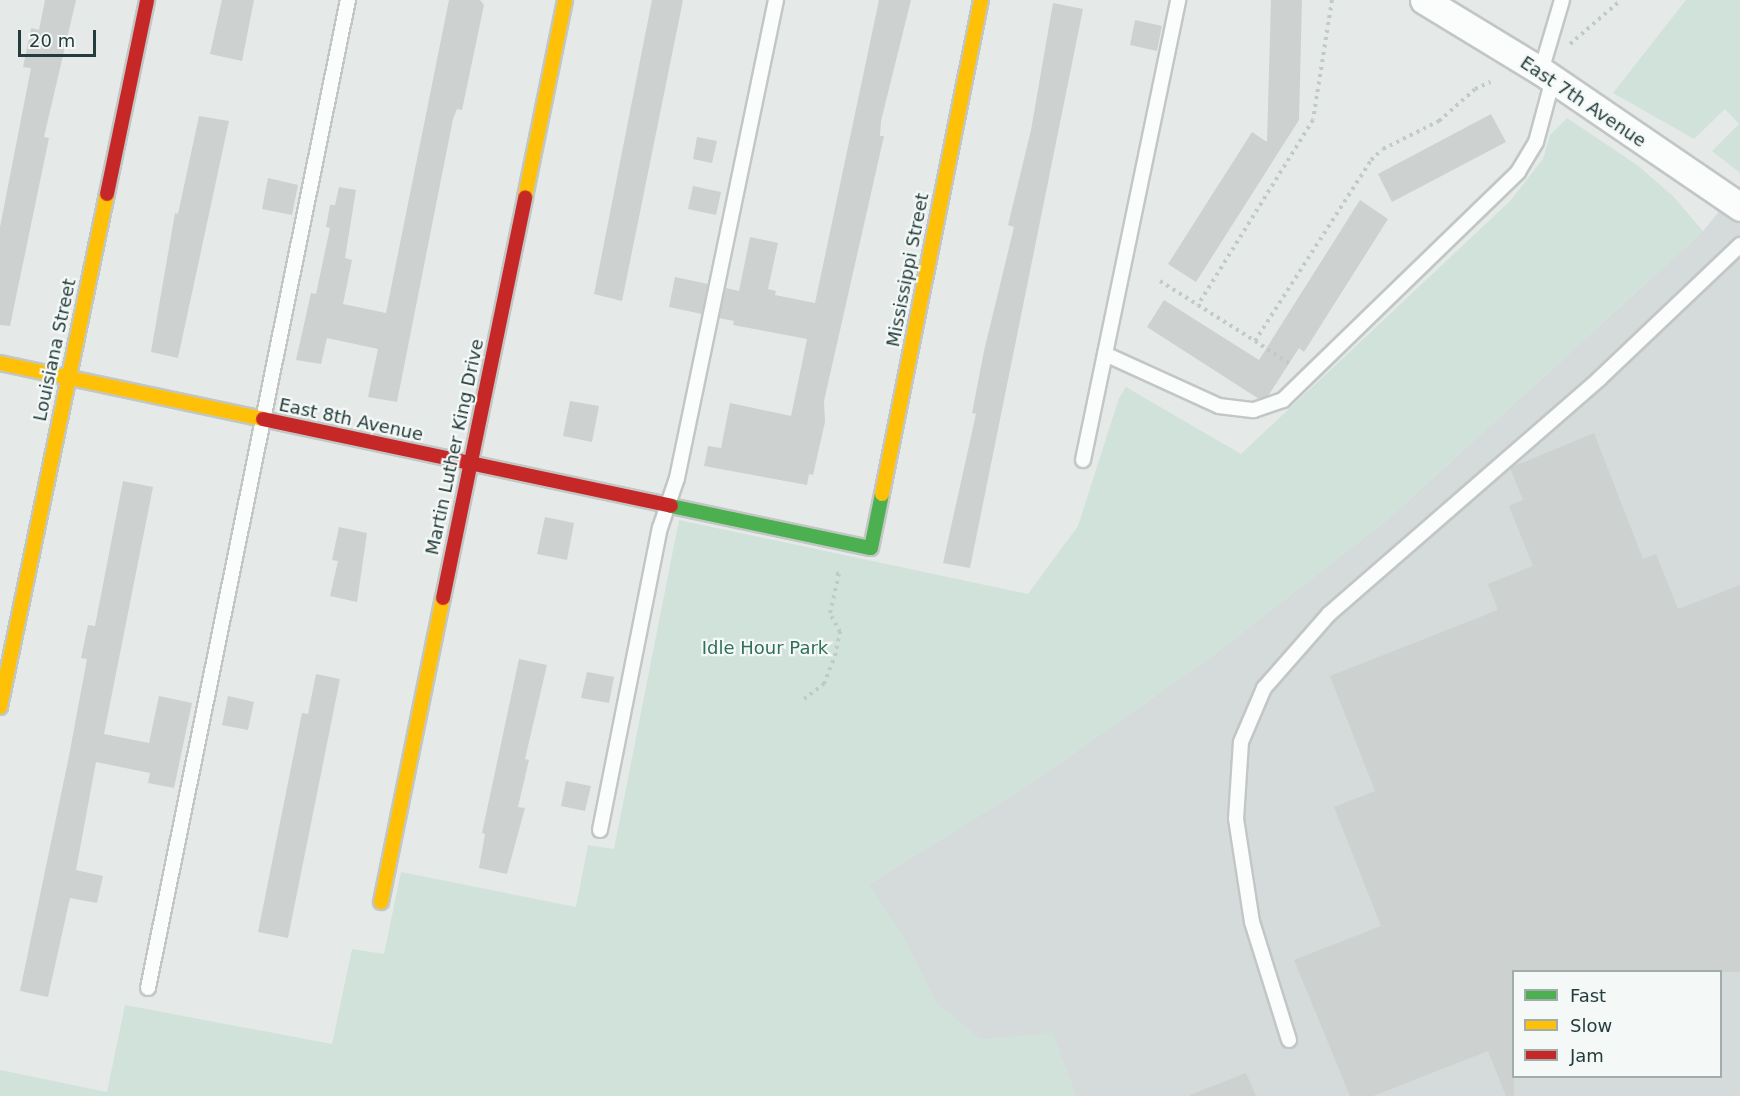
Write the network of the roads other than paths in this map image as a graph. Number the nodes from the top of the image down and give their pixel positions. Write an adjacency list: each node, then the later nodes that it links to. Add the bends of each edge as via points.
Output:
1 (147, 0): 14 (street, Louisiana Street)
2 (348, 0): 15 (lane)
3 (565, 0): 17 (street, Martin Luther King Drive)
4 (776, 0): 18 (lane)
5 (981, 0): 19 (street, Mississippi Street)
6 (1178, 0): 12 (lane)
7 (1424, 0): 9 (street, East 7th Avenue)
8 (1562, 0): 9 (lane)
9 (1547, 75): 10 (street, East 7th Avenue); 12 (lane, via 1536,142 1518,172 1283,400 1254,410 1220,406)
10 (1740, 207)
11 (1740, 245): 24 (lane, via 1599,379 1329,614 1264,688 1241,742 1236,819 1252,921)
12 (1105, 354): 16 (lane)
13 (0, 363): 14 (street, East 8th Avenue)
14 (67, 377): 15 (street, East 8th Avenue); 20 (street, Louisiana Street)
15 (263, 419): 17 (street, East 8th Avenue); 23 (lane)
16 (1083, 460)
17 (470, 464): 18 (street, East 8th Avenue); 22 (street, Martin Luther King Drive)
18 (669, 505): 19 (street, East 8th Avenue); 21 (lane, via 660,528)
19 (871, 548)
20 (0, 707)
21 (600, 830)
22 (381, 902)
23 (148, 988)
24 (1289, 1040)

